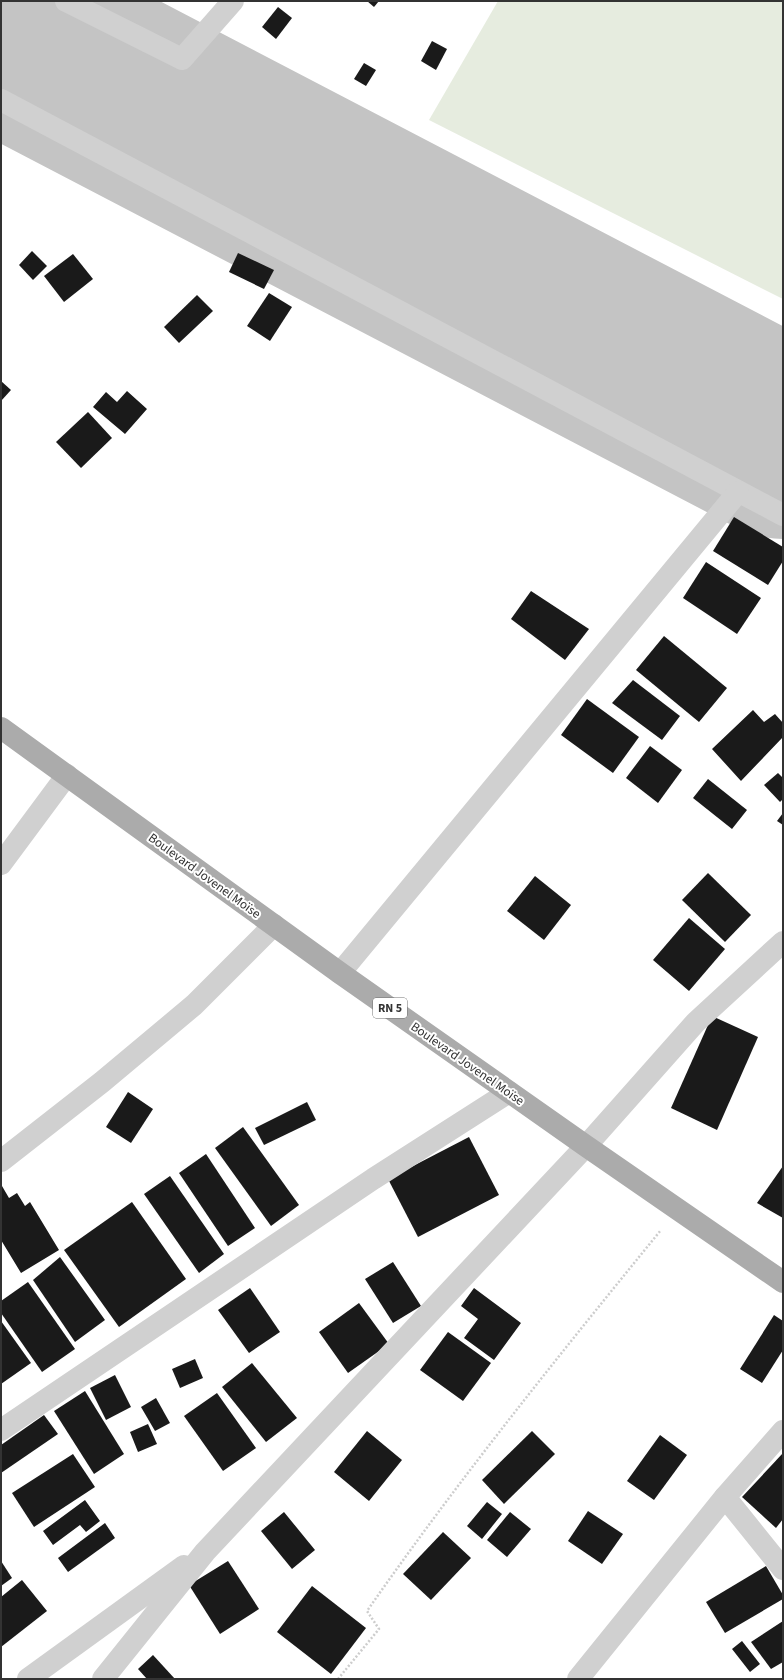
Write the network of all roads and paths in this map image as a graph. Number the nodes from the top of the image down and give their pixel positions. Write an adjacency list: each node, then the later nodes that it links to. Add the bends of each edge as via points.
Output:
1 (66, 1): 2 (street, via 182,59)
2 (233, 1)
3 (1, 100): 4 (street)
4 (738, 492): 5 (street); 11 (street)
5 (783, 515)
6 (1, 728): 7 (main road, Boulevard Jovenel Moïse / RN 5)
7 (67, 775): 8 (street); 9 (main road, Boulevard Jovenel Moïse / RN 5)
8 (1, 864)
9 (274, 925): 11 (main road, Boulevard Jovenel Moïse / RN 5); 14 (street, via 194,1005 102,1082)
10 (783, 942): 13 (street, via 696,1022)
11 (340, 973): 12 (main road, Boulevard Jovenel Moïse / RN 5)
12 (509, 1092): 13 (main road, Boulevard Jovenel Moïse / RN 5); 17 (street, via 373,1179)
13 (586, 1146): 15 (main road, Boulevard Jovenel Moïse / RN 5); 20 (street)
14 (1, 1161)
15 (678, 1209): 16 (main road, Boulevard Jovenel Moïse / RN 5); 24 (path, via 559,1355 425,1528 366,1611 379,1629)
16 (783, 1282)
17 (1, 1430)
18 (783, 1431): 19 (street)
19 (725, 1497): 21 (street); 25 (street)
20 (205, 1552): 22 (street); 23 (street)
21 (783, 1569)
22 (28, 1679)
23 (103, 1679)
24 (338, 1679)
25 (578, 1679)

